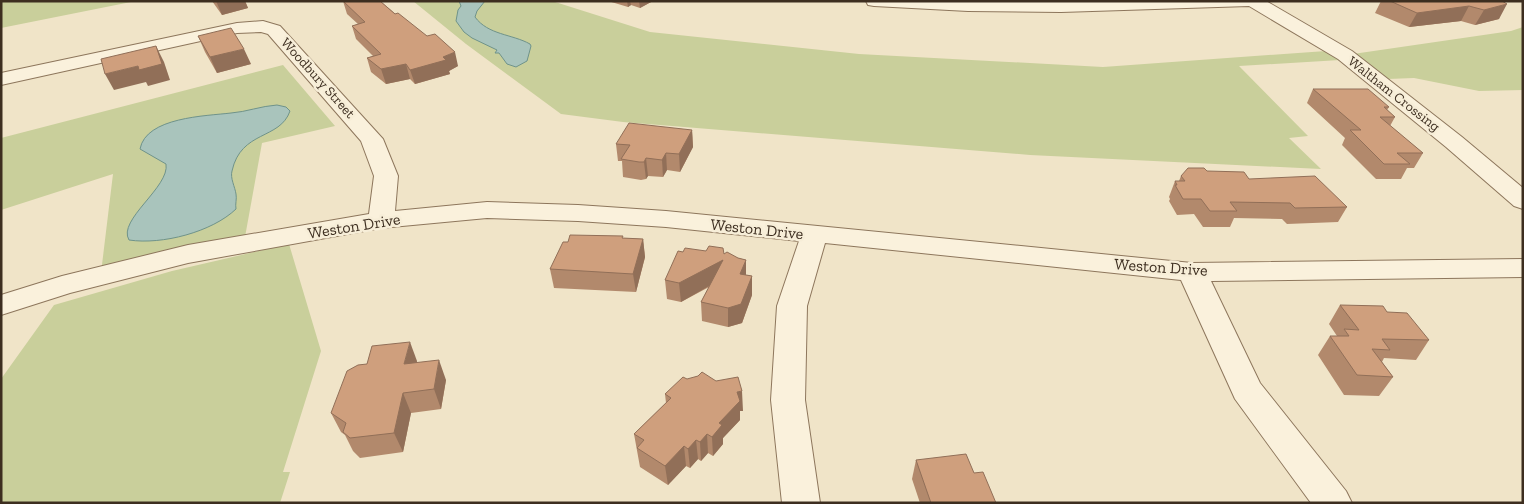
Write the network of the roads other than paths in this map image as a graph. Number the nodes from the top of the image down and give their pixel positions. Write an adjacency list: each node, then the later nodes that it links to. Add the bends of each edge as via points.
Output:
1 (874, 1): 2 (street, via 980,8)
2 (1249, 1)
3 (1253, 1): 5 (street, Waltham Crossing, via 1345,55)
4 (1, 79): 6 (street, Woodbury Street, via 237,28 263,26 274,30 372,139 386,176)
5 (1523, 201)
6 (381, 220): 7 (street, Weston Drive, via 487,210 666,219); 10 (street, Weston Drive, via 188,254)
7 (814, 235): 9 (street, Weston Drive); 11 (street, via 792,306 788,400)
8 (1523, 268): 9 (street, Weston Drive)
9 (1192, 272): 12 (street, via 1247,390)
10 (1, 305)
11 (801, 503)
12 (1333, 503)

